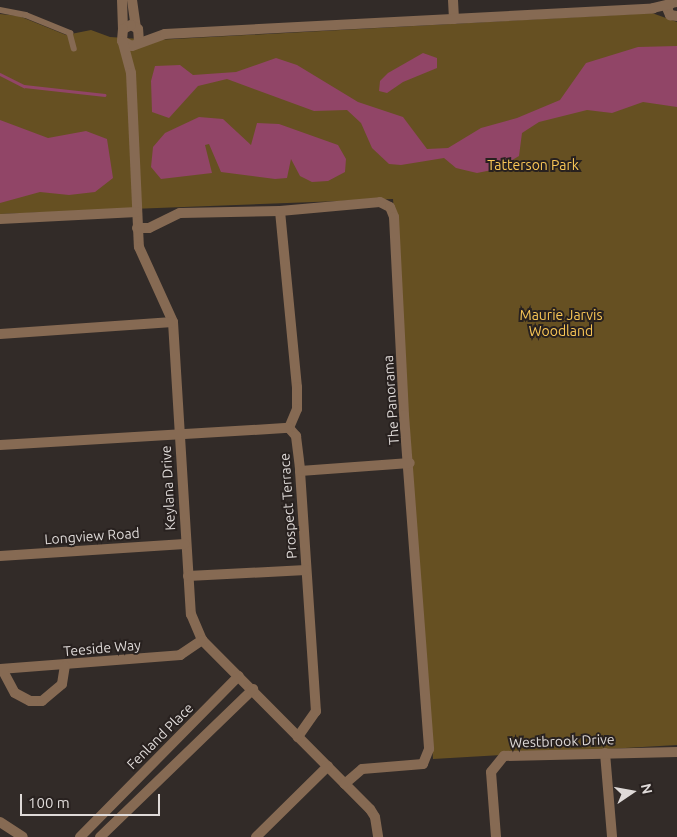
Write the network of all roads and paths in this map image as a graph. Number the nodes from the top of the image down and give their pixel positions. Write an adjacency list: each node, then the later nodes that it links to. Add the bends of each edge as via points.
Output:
1 (122, 0): 8 (street)
2 (132, 0): 7 (street)
3 (453, 0): 6 (street)
4 (673, 6): 6 (street)
5 (0, 10): 12 (lane, via 26,15 70,33)
6 (454, 18): 9 (street)
7 (137, 28): 8 (street, via 128,26); 9 (street); 10 (street)
8 (123, 29): 11 (street, via 120,36)
9 (165, 34): 10 (street)
10 (138, 42): 11 (street, via 129,46); 13 (street, Keylana Drive)
11 (124, 43): 13 (street, Keylana Drive)
12 (74, 48)
13 (131, 73): 15 (street, Keylana Drive)
14 (280, 211): 17 (street, The Panorama, via 180,213 149,228); 20 (street, via 297,387 297,409); 23 (street, The Panorama, via 380,202 390,207 394,217 404,415)
15 (137, 212): 16 (street); 17 (street, Keylana Drive)
16 (0, 219)
17 (138, 228): 18 (street, Keylana Drive, via 140,252)
18 (173, 322): 19 (street); 21 (street, Keylana Drive)
19 (0, 334)
20 (289, 428): 21 (street); 24 (street, Prospect Terrace, via 296,436)
21 (179, 433): 22 (street); 25 (street, Keylana Drive)
22 (0, 445)
23 (410, 463): 24 (street); 38 (street, The Panorama, via 429,749 422,764 362,769)
24 (300, 470): 27 (street, Prospect Terrace)
25 (185, 544): 26 (street, Longview Road); 28 (street, Keylana Drive)
26 (0, 556)
27 (306, 570): 28 (street); 34 (street, Prospect Terrace, via 316,711)
28 (188, 576): 29 (street, Keylana Drive, via 191,614)
29 (202, 640): 30 (street, Teeside Way, via 180,655); 32 (street, Keylana Drive)
30 (65, 666): 31 (street, Teeside Way); 31 (street, via 62,684 42,701 30,701 15,693)
31 (1, 669)
32 (239, 676): 33 (street, Keylana Drive); 41 (street, Fenland Place)
33 (252, 689): 34 (street, Keylana Drive); 42 (street)
34 (298, 737): 37 (street, Keylana Drive)
35 (677, 752): 36 (street, Westbrook Drive)
36 (605, 753): 45 (street, Westbrook Drive, via 504,756 491,772); 46 (street)
37 (328, 766): 38 (street, Keylana Drive); 43 (street)
38 (345, 784): 44 (street, Keylana Drive, via 375,817)
39 (0, 822): 40 (street)
40 (24, 837)
41 (80, 837)
42 (100, 837)
43 (256, 837)
44 (378, 837)
45 (496, 837)
46 (612, 837)

